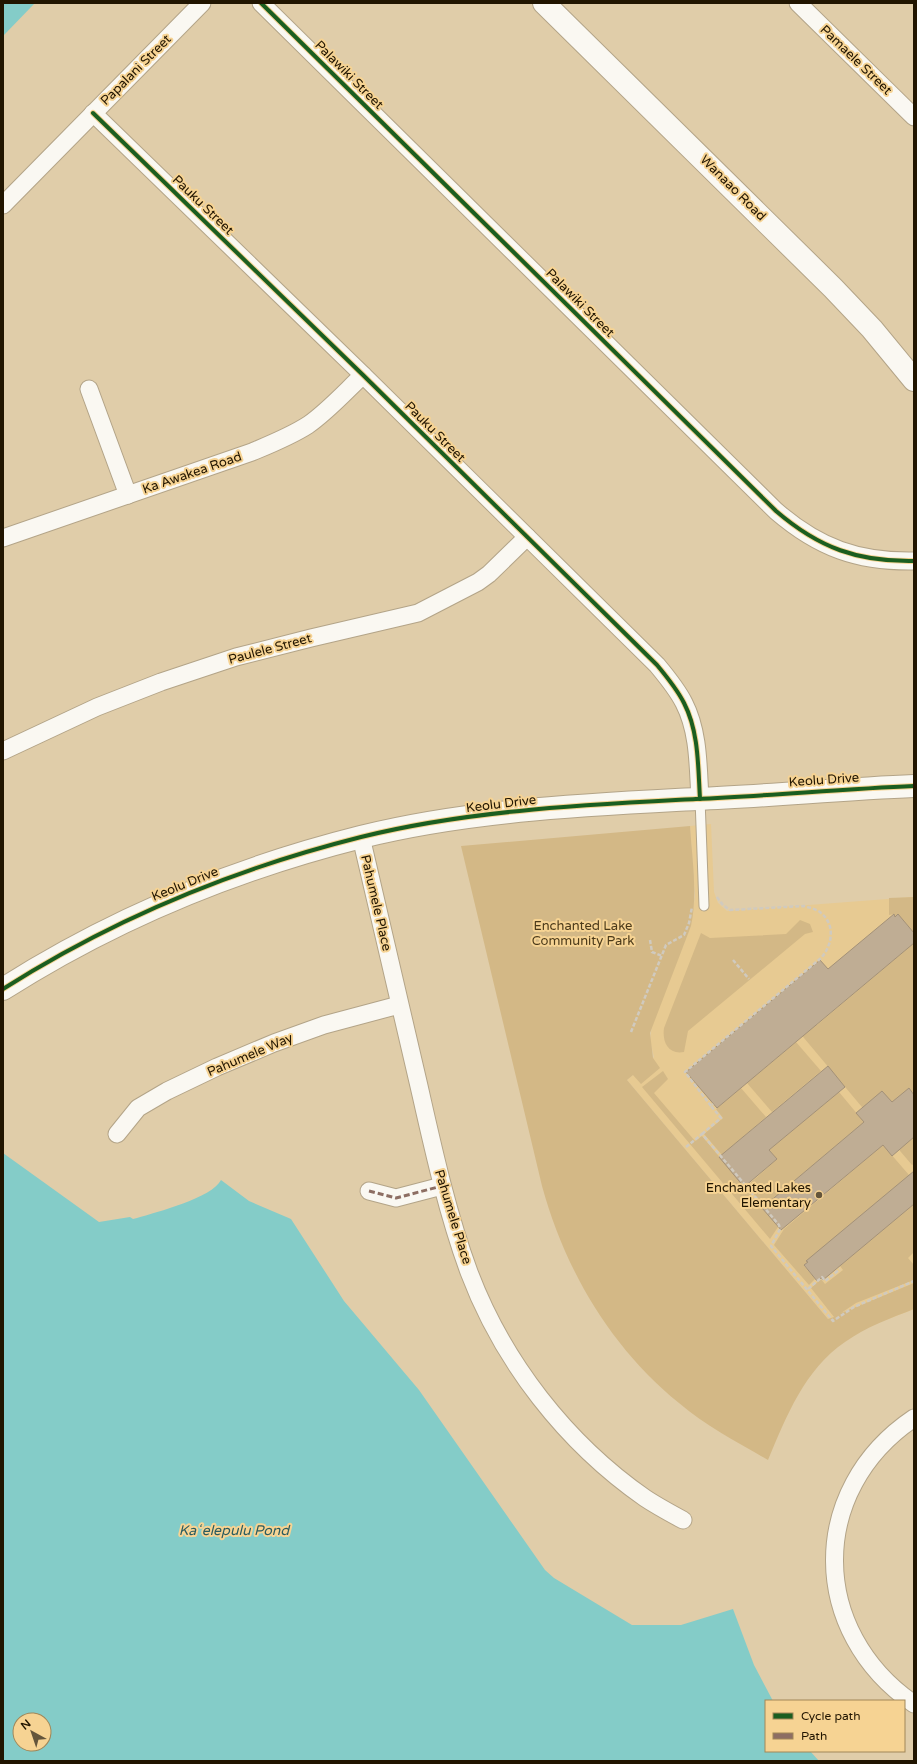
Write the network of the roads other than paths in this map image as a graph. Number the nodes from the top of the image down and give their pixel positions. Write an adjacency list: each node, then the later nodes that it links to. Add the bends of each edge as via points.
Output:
1 (202, 3): 5 (street, Papalani Street)
2 (261, 3): 14 (street, Palawiki Street, via 776,511 818,542 841,552 867,559)
3 (544, 3): 9 (main road, Wanaao Road, via 833,288 872,329)
4 (798, 3): 6 (street, Pamaele Street)
5 (93, 113): 7 (street, Papalani Street); 8 (street, Pauku Street)
6 (914, 117)
7 (3, 205)
8 (363, 375): 11 (street, Ka Awakea Road, via 324,412 288,436 252,452); 12 (street, Pauku Street)
9 (914, 380)
10 (89, 389): 11 (street)
11 (128, 495): 13 (street, Ka Awakea Road)
12 (527, 537): 15 (street, Paulele Street, via 478,582 418,614 281,645 160,682 97,707); 17 (street, Pauku Street, via 657,665 672,683 693,725)
13 (3, 538)
14 (914, 561)
15 (3, 751)
16 (914, 786): 17 (main road, Keolu Drive, via 847,788)
17 (700, 799): 18 (main road, Keolu Drive, via 514,812); 19 (lane)
18 (361, 837): 20 (main road, Keolu Drive, via 193,891 108,929); 21 (street, Pahumele Place)
19 (704, 906)
20 (3, 989)
21 (399, 1004): 22 (street, Pahumele Way, via 324,1025 274,1043 167,1091 138,1108); 23 (street, Pahumele Place)
22 (117, 1134)
23 (442, 1186): 24 (street, via 396,1198); 26 (street, Pahumele Place, via 469,1272 488,1315 518,1367 542,1400 586,1449 646,1499)
24 (369, 1191)
25 (914, 1418): 27 (street, via 884,1442 854,1482 839,1523 835,1560 835,1579 842,1610 859,1650 883,1680)
26 (682, 1520)
27 (914, 1704)

